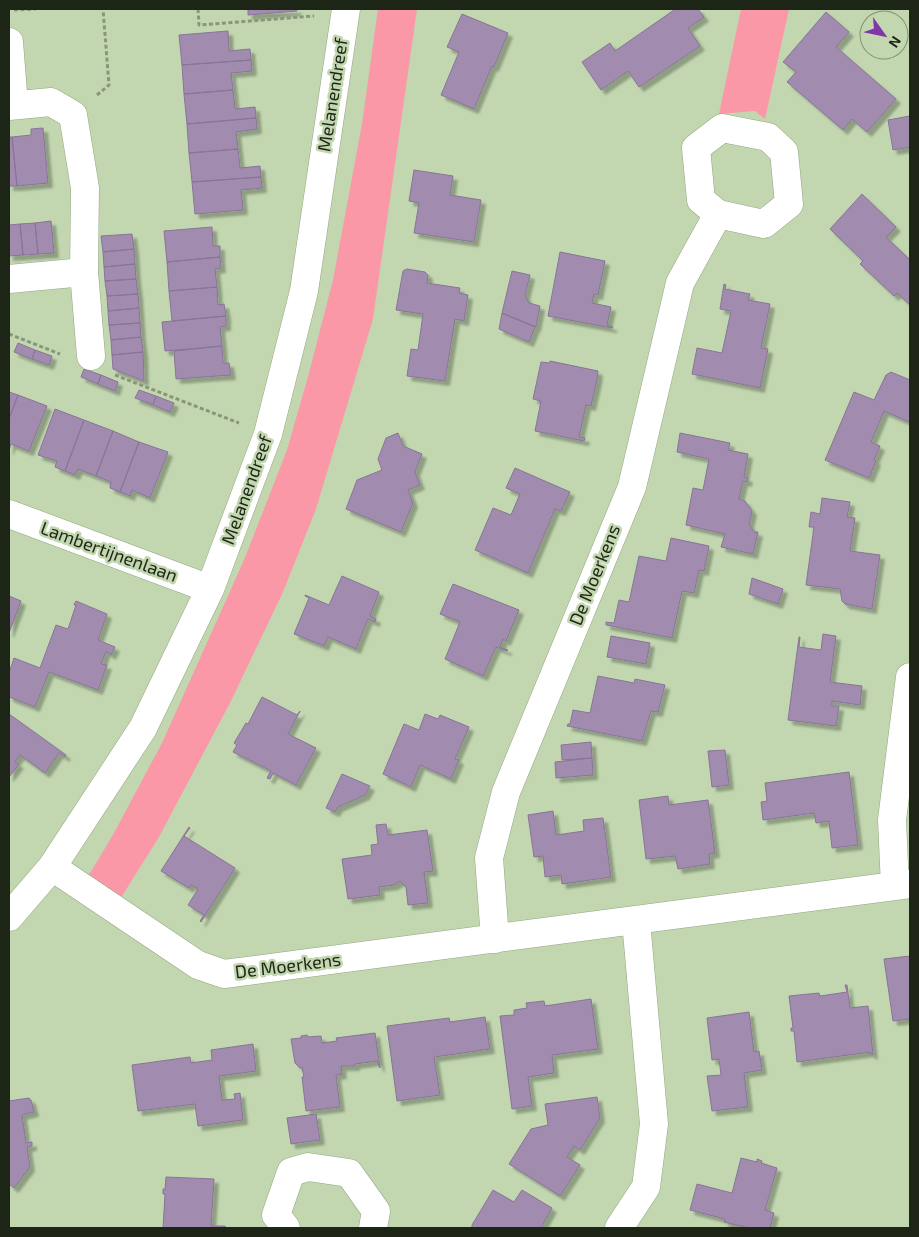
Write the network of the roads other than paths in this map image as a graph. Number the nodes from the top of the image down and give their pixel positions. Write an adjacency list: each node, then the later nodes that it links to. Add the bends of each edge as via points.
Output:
1 (346, 11): 9 (street, Melanendreef, via 304,291 268,434)
2 (9, 42): 3 (street)
3 (11, 105): 5 (street, via 51,102 73,115 85,188)
4 (718, 214): 15 (street, De Moerkens, via 680,283 632,487 506,792 489,858)
5 (84, 272): 6 (street); 7 (street)
6 (9, 279)
7 (99, 364)
8 (9, 514): 9 (street, Lambertijnenlaan)
9 (210, 589): 11 (street, Melanendreef, via 143,728)
10 (910, 677): 12 (street, De Moerkens, via 892,820)
11 (52, 867): 13 (street, Melanendreef); 15 (street, De Moerkens, via 198,965 224,974)
12 (903, 885): 14 (street, De Moerkens)
13 (9, 917)
14 (636, 921): 15 (street, De Moerkens); 18 (street, via 654,1124 646,1187)
15 (495, 939)
16 (286, 1228): 17 (street, via 276,1215 291,1172 308,1166 349,1173 376,1211)
17 (373, 1228)
18 (619, 1228)

